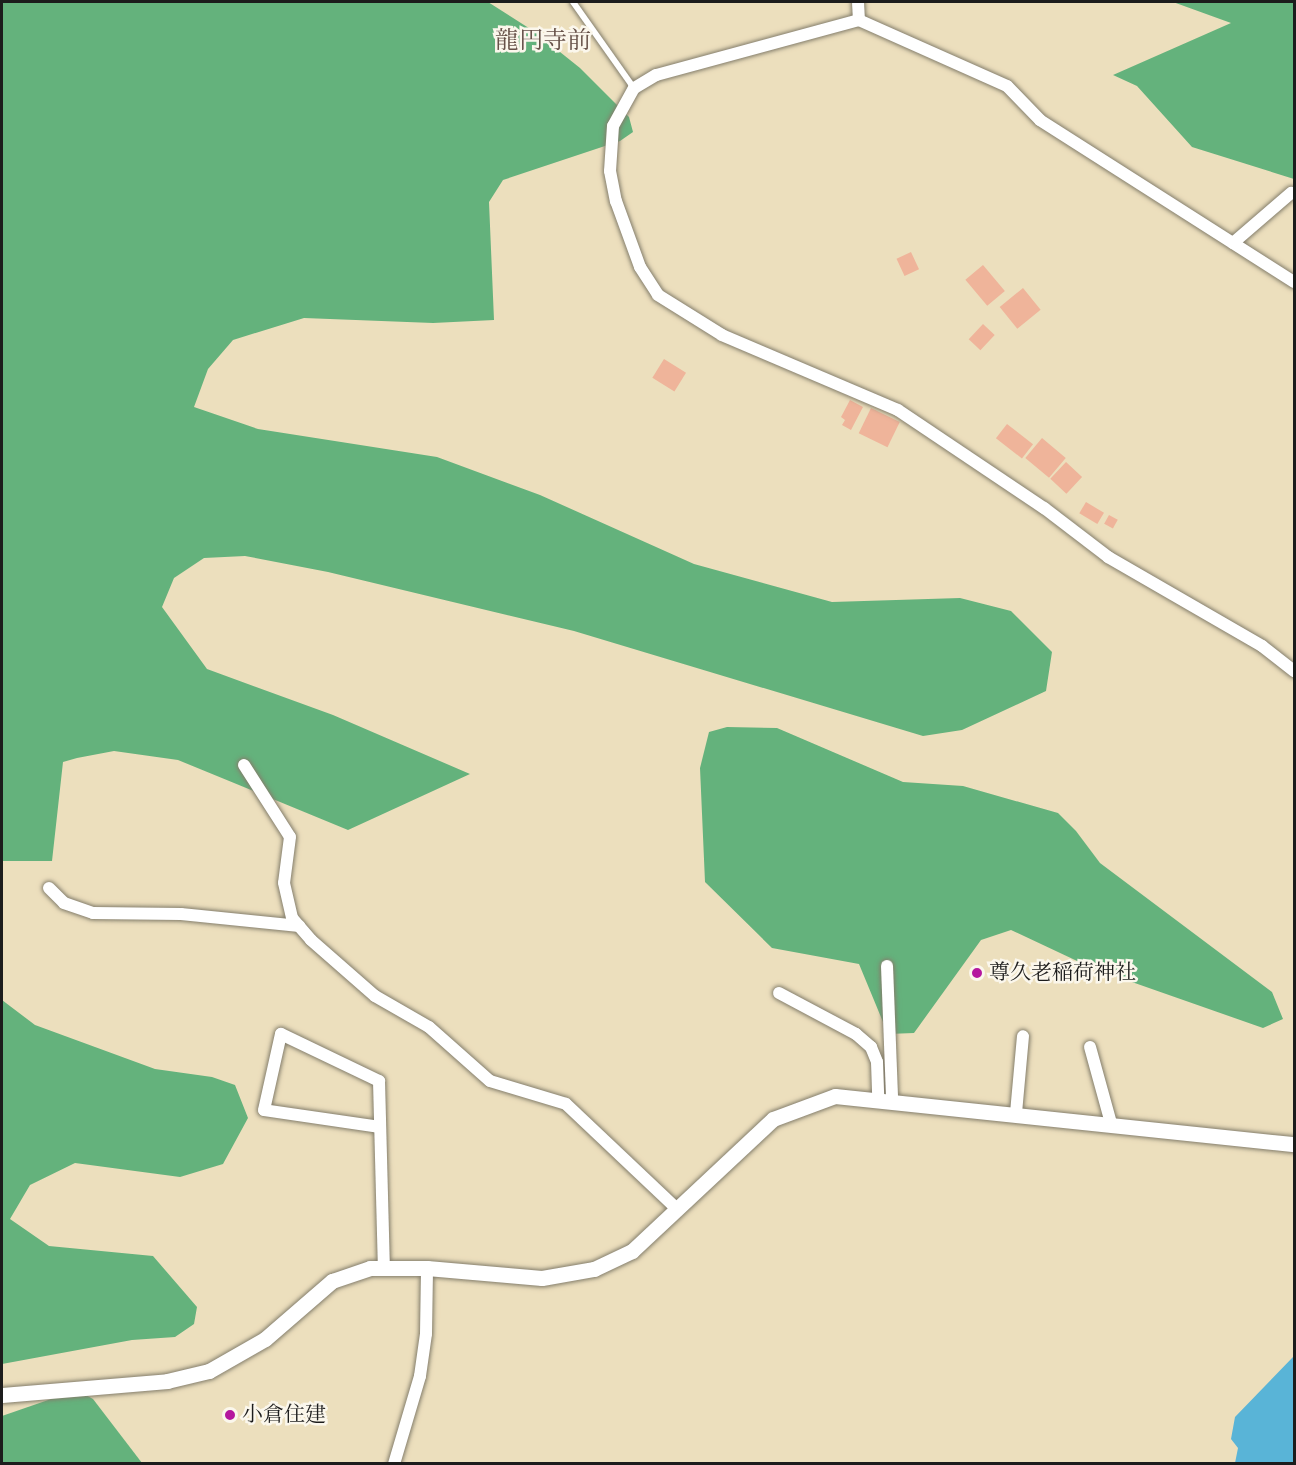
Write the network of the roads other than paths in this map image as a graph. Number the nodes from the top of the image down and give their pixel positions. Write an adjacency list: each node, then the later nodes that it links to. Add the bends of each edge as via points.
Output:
1 (573, 2): 4 (lane)
2 (858, 2): 3 (street)
3 (859, 20): 4 (street, via 685,64); 6 (street, via 1006,86 1040,120)
4 (634, 88): 8 (street, via 613,126 610,171 625,230 640,267 658,295 722,335 898,410 1044,508 1108,557 1262,646)
5 (1291, 193): 6 (street)
6 (1233, 243): 7 (street)
7 (1294, 282)
8 (1294, 670)
9 (244, 765): 11 (street, via 290,837 284,883 292,918)
10 (49, 888): 11 (street, via 64,903 93,913 181,914)
11 (299, 926): 21 (street, via 375,996 429,1027 490,1080 566,1104)
12 (887, 966): 16 (street)
13 (779, 993): 16 (street, via 856,1034 871,1047)
14 (1023, 1036): 17 (street)
15 (1090, 1047): 18 (street)
16 (885, 1099): 17 (street); 21 (street, via 835,1096 773,1119)
17 (1016, 1113): 18 (street)
18 (1111, 1123): 20 (street)
19 (380, 1127): 19 (street, via 379,1081 281,1034 264,1110); 22 (street)
20 (1294, 1144)
21 (676, 1208): 23 (street, via 632,1251 572,1276 502,1277)
22 (384, 1266): 23 (street); 24 (street, via 332,1281 264,1339 209,1371 167,1381)
23 (427, 1268): 25 (street, via 426,1334 420,1376)
24 (2, 1395)
25 (394, 1464)

